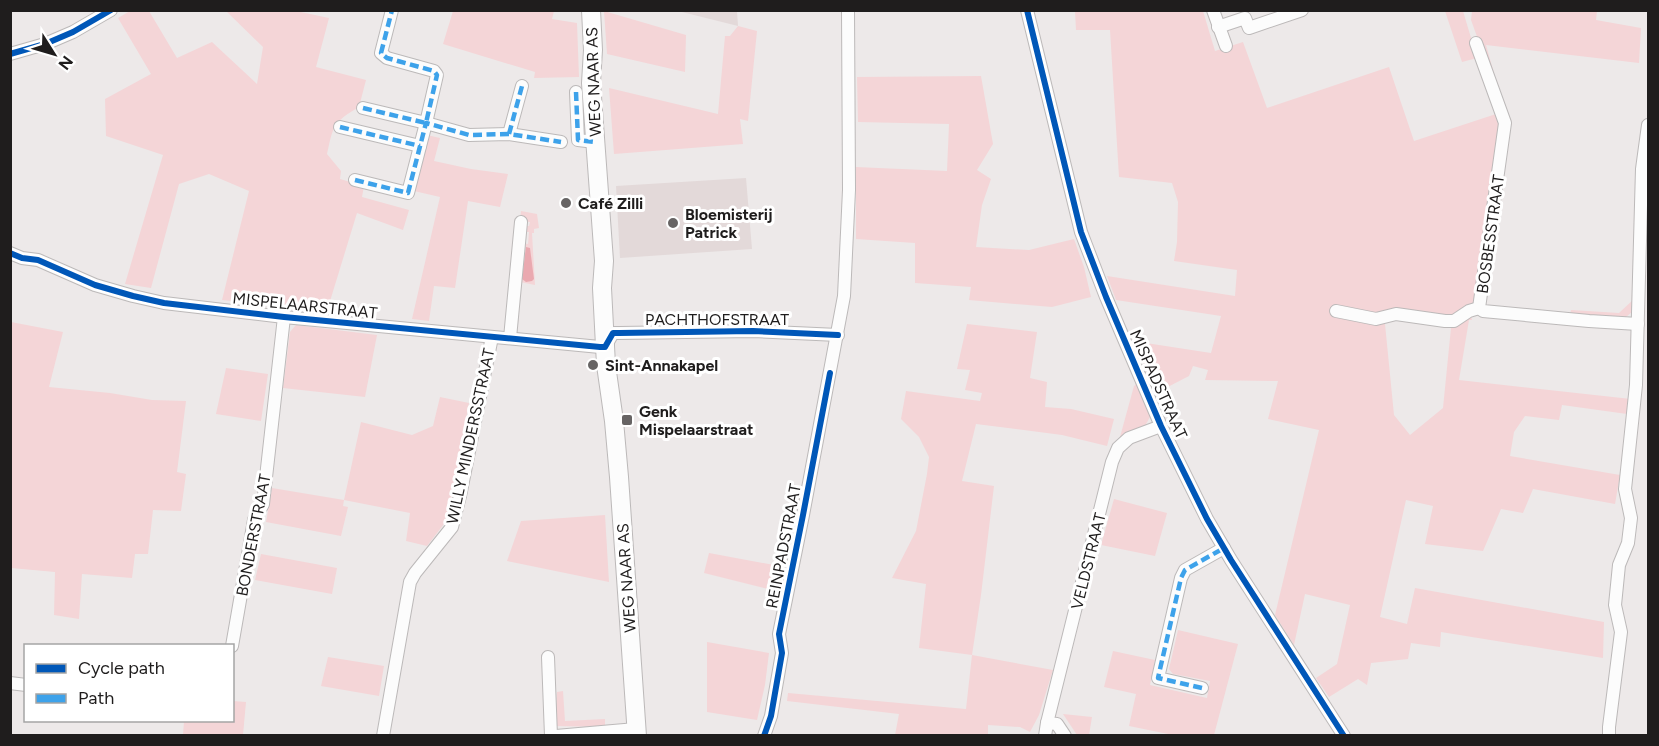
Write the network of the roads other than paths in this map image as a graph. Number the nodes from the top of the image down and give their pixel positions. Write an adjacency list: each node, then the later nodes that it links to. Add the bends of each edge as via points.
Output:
1 (111, 10): 11 (street, via 73,32)
2 (392, 10): 15 (street, via 381,53 437,75)
3 (591, 10): 20 (main road, WEG NAAR AS)
4 (848, 10): 29 (street, REINPADSTRAAT, via 849,190 844,296)
5 (1027, 10): 33 (street, MISPADSTRAAT, via 1081,232)
6 (1213, 10): 8 (street)
7 (1302, 10): 8 (street, via 1249,28 1245,18)
8 (1218, 27): 10 (street)
9 (1476, 43): 25 (street, BOSBESSTRAAT, via 1505,123)
10 (1226, 46)
11 (10, 54)
12 (522, 86): 18 (street)
13 (576, 92): 20 (street, via 578,140)
14 (363, 108): 15 (street)
15 (426, 123): 18 (street, via 469,135); 21 (street)
16 (1648, 125): 28 (street, via 1642,169)
17 (340, 127): 21 (street)
18 (509, 134): 19 (street)
19 (561, 142)
20 (595, 142): 32 (main road, WEG NAAR AS, via 604,261 602,288)
21 (420, 146): 22 (street, via 408,193)
22 (355, 180)
23 (521, 222): 31 (street)
24 (10, 253): 27 (street, MISPELAARSTRAAT, via 132,296)
25 (1479, 308): 26 (street, via 1454,321 1396,314 1376,319); 28 (street, BOSBESSTRAAT)
26 (1336, 311)
27 (284, 316): 30 (street, MISPELAARSTRAAT); 35 (street, BONDERSTRAAT, via 263,504 255,520)
28 (1638, 324): 45 (street, via 1625,489 1631,518 1628,543 1619,565 1616,605 1621,632)
29 (838, 334): 32 (street, PACHTHOFSTRAAT, via 753,330); 42 (street, REINPADSTRAAT, via 779,634 782,653)
30 (492, 337): 31 (street, MISPELAARSTRAAT); 40 (street, WILLY MINDERSSTRAAT, via 452,527 415,573 408,589)
31 (510, 338): 32 (street, MISPELAARSTRAAT)
32 (609, 340): 39 (main road, WEG NAAR AS, via 617,376 614,421)
33 (1161, 426): 34 (street, MISPADSTRAAT); 38 (street, VELDSTRAAT, via 1129,438 1118,448 1112,462)
34 (1224, 548): 37 (street, via 1185,570 1180,578 1158,678); 44 (street, MISPADSTRAAT)
35 (232, 644)
36 (548, 657): 41 (street)
37 (1202, 688)
38 (1046, 729): 43 (street, VELDSTRAAT, via 1057,724)
39 (637, 732): 41 (street)
40 (383, 735)
41 (554, 735)
42 (764, 735)
43 (1065, 735)
44 (1344, 735)
45 (1609, 735)

